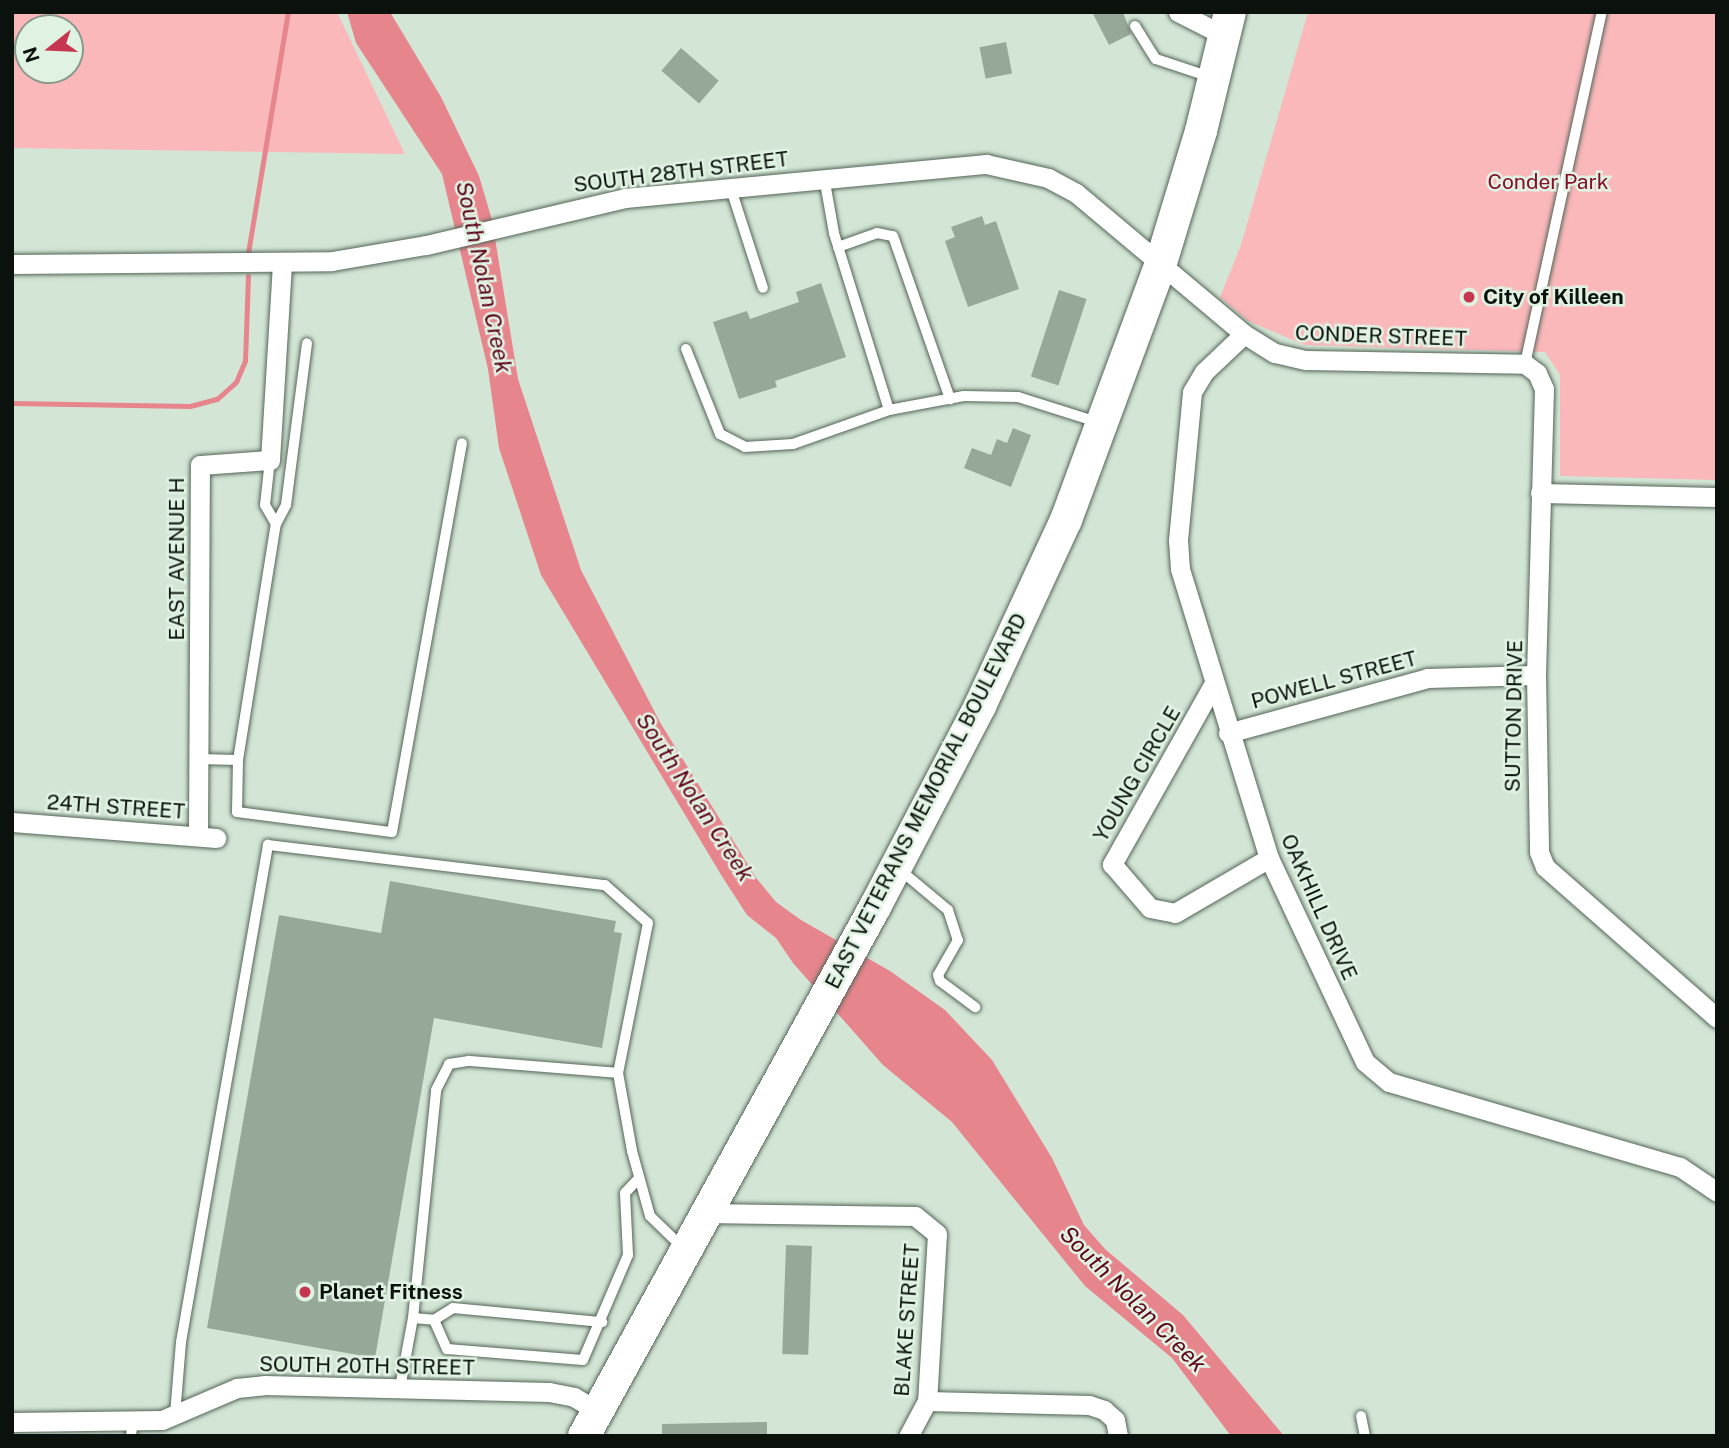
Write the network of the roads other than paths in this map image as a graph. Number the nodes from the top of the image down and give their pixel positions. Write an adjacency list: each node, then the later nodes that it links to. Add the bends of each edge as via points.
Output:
1 (1178, 12): 3 (street)
2 (1601, 14): 16 (lane)
3 (1227, 24): 5 (main road, EAST VETERANS MEMORIAL BOULEVARD)
4 (1135, 26): 5 (lane, via 1156,59)
5 (1214, 78): 11 (main road, EAST VETERANS MEMORIAL BOULEVARD)
6 (824, 177): 7 (street, SOUTH 28TH STREET); 8 (lane); 11 (street, SOUTH 28TH STREET, via 986,164 1028,172 1076,193)
7 (730, 185): 10 (street, SOUTH 28TH STREET, via 596,202 426,245 332,261); 12 (lane)
8 (838, 247): 17 (lane, via 877,233 893,236); 18 (lane)
9 (12, 264): 10 (street, SOUTH 28TH STREET)
10 (282, 264): 21 (street)
11 (1160, 266): 13 (street, CONDER STREET); 19 (main road, EAST VETERANS MEMORIAL BOULEVARD)
12 (763, 288)
13 (1244, 334): 16 (street, CONDER STREET, via 1275,353 1306,360); 26 (street, OAKHILL DRIVE, via 1204,372 1192,392 1181,499 1180,569)
14 (307, 344): 24 (lane, via 286,505)
15 (686, 349): 18 (lane, via 720,434 745,447 793,444)
16 (1525, 364): 22 (street, SUTTON DRIVE, via 1537,373 1544,389)
17 (950, 399): 18 (lane); 19 (lane, via 1018,397)
18 (889, 410)
19 (1104, 424): 33 (main road, EAST VETERANS MEMORIAL BOULEVARD, via 1066,520 980,706)
20 (462, 443): 29 (lane, via 393,832 237,812)
21 (270, 460): 24 (lane, via 265,505); 28 (street, EAST AVENUE H, via 200,465)
22 (1540, 493): 23 (street); 25 (street, SUTTON DRIVE)
23 (1717, 497)
24 (276, 524): 29 (lane)
25 (1536, 675): 27 (street, POWELL STREET, via 1427,678); 35 (street, SUTTON DRIVE, via 1535,838 1545,867)
26 (1213, 685): 27 (street, OAKHILL DRIVE); 32 (street, YOUNG CIRCLE, via 1112,864 1150,908 1175,914)
27 (1228, 733): 32 (street, OAKHILL DRIVE)
28 (198, 759): 29 (lane); 31 (street, EAST AVENUE H)
29 (238, 760)
30 (12, 822): 31 (street, 24TH STREET)
31 (207, 836)
32 (1269, 858): 38 (street, OAKHILL DRIVE, via 1365,1062 1375,1074 1389,1082 1680,1167)
33 (895, 867): 34 (lane, via 938,897 948,911 958,940 938,975); 39 (main road, EAST VETERANS MEMORIAL BOULEVARD)
34 (975, 1007)
35 (1717, 1018)
36 (618, 1073): 37 (lane); 41 (lane, via 469,1060 449,1065 436,1090); 46 (lane, via 648,923 605,885 268,845 181,1342)
37 (638, 1179): 40 (lane, via 650,1216); 43 (lane, via 625,1193 628,1255)
38 (1717, 1192)
39 (703, 1213): 40 (main road, EAST VETERANS MEMORIAL BOULEVARD); 45 (street, BLAKE STREET, via 915,1216 937,1234)
40 (684, 1249): 49 (main road, EAST VETERANS MEMORIAL BOULEVARD)
41 (413, 1318): 42 (lane); 44 (lane)
42 (434, 1320): 43 (lane, via 453,1308); 43 (lane, via 447,1349 575,1362 589,1351)
43 (601, 1322)
44 (400, 1388): 46 (street, SOUTH 20TH STREET, via 237,1388); 49 (street, SOUTH 20TH STREET, via 548,1392 574,1397)
45 (927, 1401): 51 (street, via 1089,1405 1104,1409); 52 (street, BLAKE STREET)
46 (175, 1416): 50 (street, SOUTH 20TH STREET)
47 (1362, 1416): 53 (lane)
48 (12, 1422): 50 (street, SOUTH 20TH STREET)
49 (591, 1423)
50 (132, 1428)
51 (1116, 1428)
52 (908, 1436)
53 (1365, 1436)

